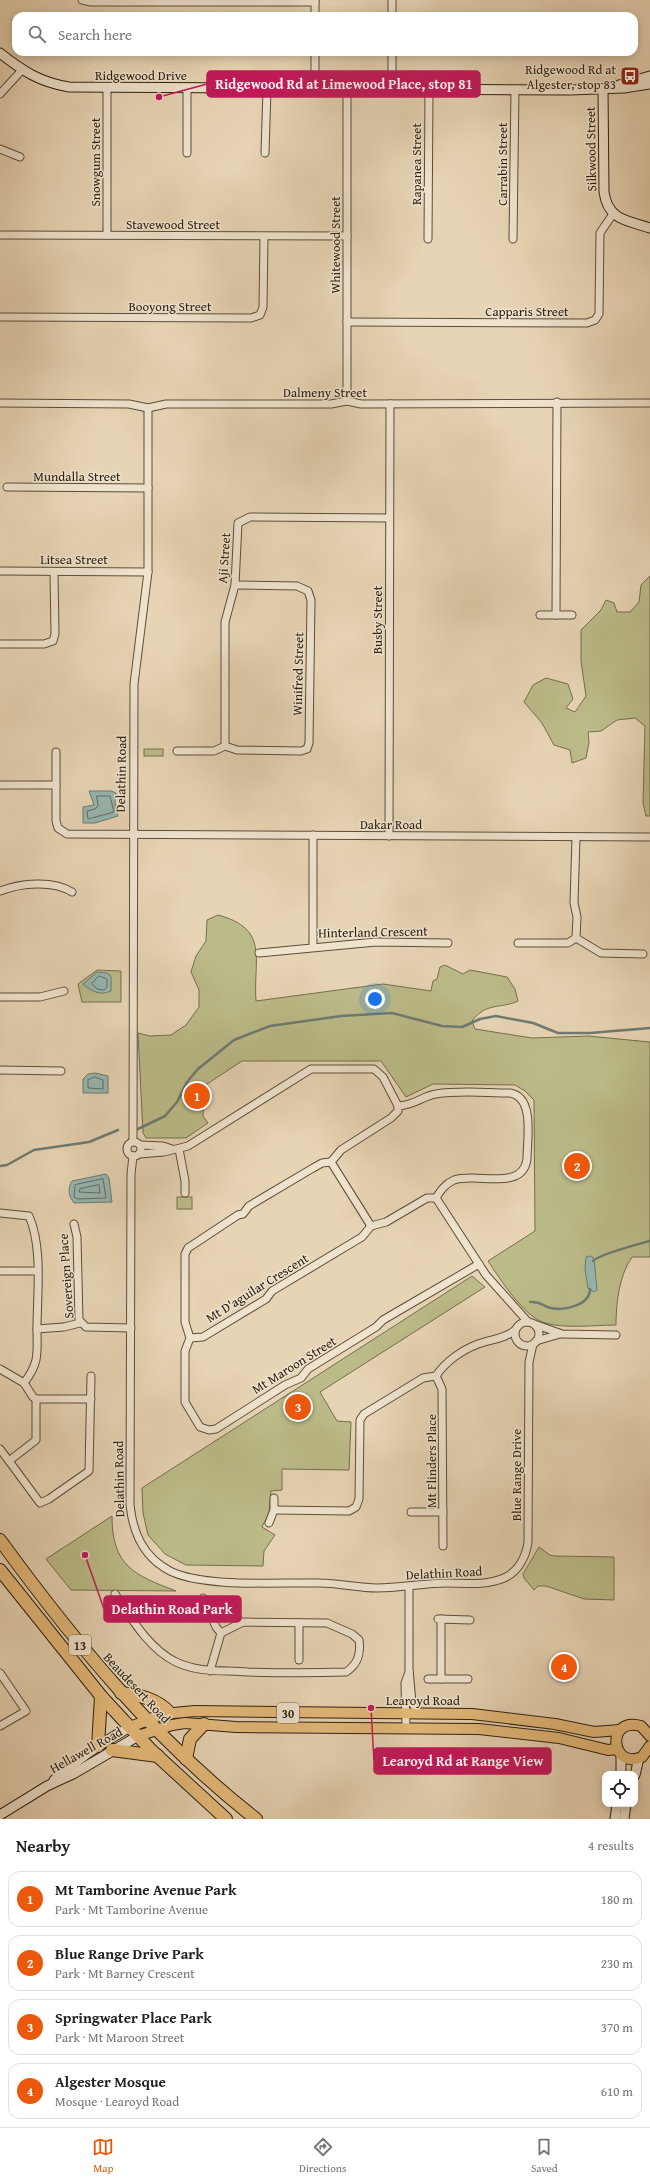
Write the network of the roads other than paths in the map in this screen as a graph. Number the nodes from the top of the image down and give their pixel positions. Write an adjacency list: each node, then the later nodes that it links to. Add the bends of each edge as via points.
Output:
1 (82, 0): 3 (street)
2 (392, 0): 5 (street)
3 (315, 1): 4 (street)
4 (315, 12)
5 (392, 12)
6 (0, 53): 9 (main road, Ridgewood Drive)
7 (315, 56): 15 (street)
8 (392, 56): 17 (street)
9 (22, 70): 12 (main road, Ridgewood Drive, via 49,84); 21 (street)
10 (650, 76): 20 (main road, Ridgewood Drive)
11 (650, 84): 20 (main road, Ridgewood Drive)
12 (107, 88): 13 (main road, Ridgewood Drive); 29 (street, Snowgum Street)
13 (187, 89): 14 (main road, Ridgewood Drive); 24 (street)
14 (267, 89): 15 (main road, Ridgewood Drive); 23 (street)
15 (315, 89): 16 (main road, Ridgewood Drive)
16 (347, 89): 17 (main road, Ridgewood Drive); 30 (street, Whitewood Street)
17 (392, 89): 18 (main road, Ridgewood Drive)
18 (429, 89): 19 (main road, Ridgewood Drive); 32 (street, Rapanea Street)
19 (515, 89): 20 (main road, Ridgewood Drive); 33 (street, Carrabin Street)
20 (603, 89): 26 (main road, Silkwood Street, via 604,192 606,204)
21 (0, 94)
22 (0, 149): 25 (street)
23 (265, 153)
24 (187, 154)
25 (20, 157)
26 (613, 214): 27 (main road); 35 (street, Capparis Street, via 600,233 599,314 587,323)
27 (650, 228)
28 (0, 235): 29 (street, Stavewood Street)
29 (107, 235): 31 (street, Stavewood Street)
30 (347, 236): 31 (street, Stavewood Street); 35 (street, Whitewood Street)
31 (264, 237): 34 (street, Booyong Street, via 263,307 260,315 251,318)
32 (428, 239)
33 (513, 239)
34 (0, 317)
35 (347, 322): 36 (street, Whitewood Street)
36 (347, 401): 40 (street, Dalmeny Street); 41 (street, Dalmeny Street, via 332,404 166,404)
37 (557, 402): 39 (street, Dalmeny Street); 40 (street, Dalmeny Street); 50 (street)
38 (0, 403): 41 (street, Dalmeny Street, via 129,404)
39 (650, 403)
40 (390, 404): 44 (street, Busby Street)
41 (148, 408): 43 (street, Delathin Road)
42 (7, 487): 43 (street, Mundalla Street)
43 (148, 488): 47 (street, Delathin Road)
44 (389, 518): 48 (street, Aji Street, via 250,518 238,523); 60 (street, Busby Street)
45 (0, 571): 46 (street, Litsea Street)
46 (54, 572): 47 (street, Litsea Street); 52 (street, via 53,641 44,644)
47 (148, 572): 58 (street, Delathin Road, via 134,684)
48 (235, 585): 53 (street, Aji Street, via 225,622); 53 (street, Winifred Street, via 297,586 308,591 311,600 309,743 307,749 301,750 237,750)
49 (540, 615): 50 (street)
50 (556, 615): 51 (street)
51 (572, 615)
52 (0, 644)
53 (225, 746): 54 (street, via 214,751)
54 (177, 751)
55 (56, 752): 57 (street)
56 (0, 785): 57 (street)
57 (56, 786): 58 (street, Dakar Road, via 56,821 62,832)
58 (133, 835): 59 (street, Dakar Road); 76 (street, Delathin Road)
59 (313, 836): 60 (street, Dakar Road); 68 (street, Hinterland Crescent)
60 (389, 836): 61 (street, Dakar Road)
61 (576, 837): 62 (street, Dakar Road); 65 (street)
62 (650, 837)
63 (0, 890): 64 (street, via 38,885 64,887)
64 (72, 892)
65 (576, 938): 67 (street, via 568,943); 70 (street, via 600,953)
66 (448, 943): 68 (street, Hinterland Crescent, via 376,942)
67 (518, 943)
68 (313, 947): 69 (street)
69 (259, 953)
70 (643, 954)
71 (64, 991): 72 (street, via 40,997)
72 (0, 997)
73 (0, 1070): 74 (street)
74 (61, 1070)
75 (398, 1106): 77 (street, via 383,1076 374,1069 314,1068 196,1141); 79 (street, via 398,1111 391,1118 341,1150); 81 (street, via 412,1105 428,1096 440,1094 510,1093 520,1096 525,1102 527,1159 522,1172 511,1178 453,1180 444,1186)
76 (137, 1144): 77 (street); 78 (street); 78 (street, via 128,1145 127,1150)
77 (175, 1149): 78 (street); 80 (street, via 185,1181)
78 (136, 1155): 91 (street, Delathin Road, via 132,1174)
79 (331, 1162): 84 (street); 96 (street, Mt D'aguilar Crescent, via 322,1163 249,1206 243,1214 219,1226 188,1248 185,1254 185,1322)
80 (185, 1193)
81 (436, 1198): 84 (street, via 428,1198 386,1222); 85 (street)
82 (0, 1213): 87 (street, via 29,1216 36,1242)
83 (74, 1224): 90 (street, Sovereign Place, via 77,1237)
84 (371, 1226): 96 (street, Mt D'aguilar Crescent, via 362,1237 272,1291 266,1299 203,1337)
85 (479, 1264): 88 (street); 96 (street, Mt Maroon Street, via 383,1320 370,1331 308,1369 301,1378 285,1385 216,1429 200,1427 185,1402 185,1351)
86 (0, 1271): 87 (street)
87 (37, 1271): 93 (street)
88 (516, 1311): 89 (street); 92 (street)
89 (531, 1323): 92 (street); 94 (street); 98 (street, via 538,1332)
90 (80, 1324): 91 (street, Sovereign Place, via 86,1327); 93 (street)
91 (131, 1328): 118 (street, Delathin Road, via 130,1509 135,1534 149,1555 169,1571 206,1581)
92 (517, 1328): 97 (street, via 510,1335); 99 (street)
93 (37, 1329): 104 (street, via 37,1361)
94 (562, 1334): 95 (street); 98 (street)
95 (616, 1335)
96 (190, 1338)
97 (496, 1339): 99 (street); 103 (street, via 477,1344 444,1364)
98 (535, 1342): 99 (street); 100 (street)
99 (519, 1343): 100 (street)
100 (529, 1362): 117 (street, Blue Range Drive, via 528,1542 521,1563 511,1574)
101 (0, 1370): 104 (street)
102 (91, 1376): 106 (street)
103 (436, 1376): 110 (street, via 423,1378 364,1414 360,1420 359,1499 356,1507 349,1511); 112 (street, Mt Flinders Place, via 442,1389)
104 (24, 1383): 105 (street)
105 (36, 1399): 106 (street); 108 (street, via 36,1440)
106 (91, 1399): 108 (street, via 91,1466 85,1475 40,1503)
107 (0, 1449): 108 (street)
108 (9, 1461)
109 (274, 1498): 110 (street)
110 (274, 1510): 113 (street)
111 (411, 1512): 112 (street)
112 (443, 1512): 115 (street, Mt Flinders Place)
113 (270, 1523)
114 (0, 1540): 131 (highway, Beaudesert Road / 13, via 70,1633)
115 (443, 1546)
116 (0, 1570): 132 (highway, 13)
117 (503, 1578): 118 (street, Delathin Road, via 473,1584 446,1583)
118 (409, 1587): 125 (street)
119 (115, 1594): 126 (street, via 139,1629 169,1658 194,1670)
120 (204, 1598): 123 (street)
121 (470, 1620): 129 (street, via 439,1619)
122 (299, 1623): 123 (street, via 243,1622); 124 (street); 126 (street, via 327,1623 352,1634 359,1640 359,1660 346,1672 280,1674)
123 (221, 1633): 126 (street)
124 (299, 1660)
125 (409, 1669): 134 (street, via 405,1683); 135 (street, via 412,1703)
126 (210, 1671)
127 (0, 1673): 139 (street, via 26,1711)
128 (428, 1679): 129 (street)
129 (441, 1679): 130 (street)
130 (468, 1679)
131 (121, 1693): 133 (highway, via 142,1696 161,1704); 136 (highway, Beaudesert Road / 13)
132 (101, 1696): 140 (highway, 13); 146 (highway)
133 (170, 1713): 134 (main road, Learoyd Road / 30); 136 (main road, Learoyd Road)
134 (405, 1713): 135 (main road, Learoyd Road / 30); 141 (street)
135 (419, 1713): 143 (main road, Learoyd Road / 30, via 472,1714 555,1724 594,1732)
136 (145, 1720): 140 (main road, Learoyd Road); 142 (highway, Beaudesert Road / 13)
137 (204, 1724): 141 (main road, 30, via 236,1727); 142 (main road, 30, via 178,1724); 151 (highway, via 190,1739)
138 (645, 1725): 143 (main road, 30, via 630,1724); 145 (main road, 30)
139 (0, 1726)
140 (130, 1727): 144 (highway, 13); 146 (main road, Hellawell Road)
141 (406, 1728): 148 (main road, 30, via 508,1731 559,1738)
142 (155, 1730): 144 (main road, 30); 151 (highway, Beaudesert Road / 13)
143 (620, 1730): 148 (main road, via 616,1739)
144 (138, 1736): 147 (main road, Hellawell Road); 150 (highway, 13)
145 (650, 1736)
146 (98, 1746): 154 (main road, Hellawell Road, via 69,1766)
147 (112, 1750): 150 (highway); 154 (main road, Hellawell Road, via 73,1774)
148 (619, 1752): 149 (main road, 30, via 629,1759); 152 (main road)
149 (646, 1754): 153 (main road)
150 (158, 1756): 158 (highway, 13)
151 (186, 1759): 159 (highway, Beaudesert Road / 13)
152 (621, 1771)
153 (638, 1771)
154 (47, 1786): 157 (main road, Hellawell Road)
155 (617, 1807): 160 (main road)
156 (626, 1807): 161 (main road)
157 (0, 1816)
158 (226, 1819)
159 (256, 1819)
160 (615, 1819)
161 (624, 1819)

